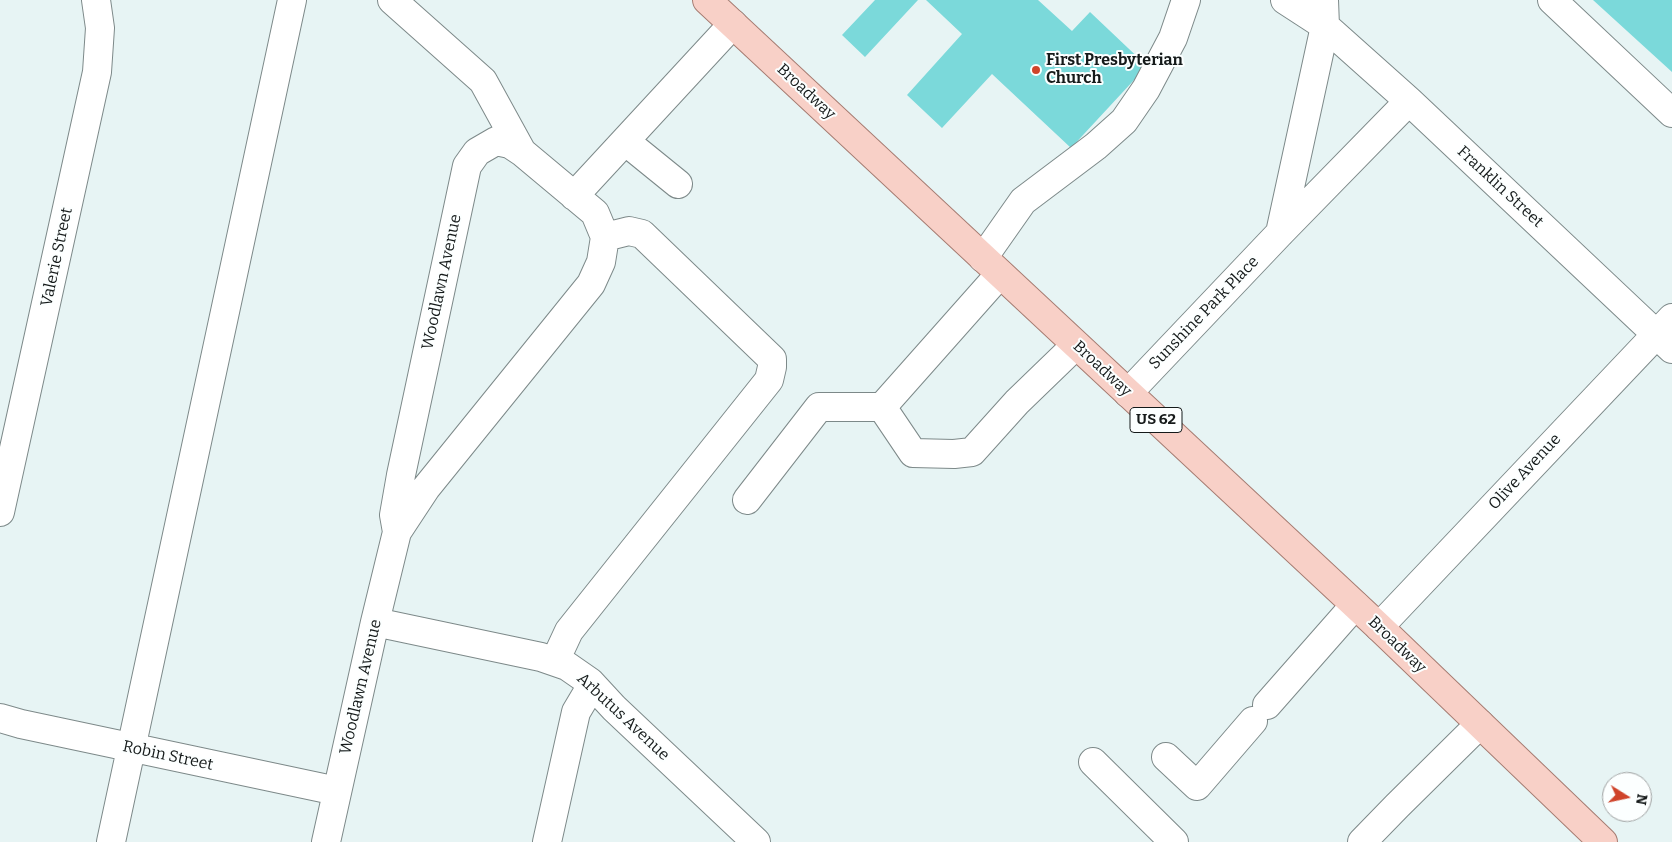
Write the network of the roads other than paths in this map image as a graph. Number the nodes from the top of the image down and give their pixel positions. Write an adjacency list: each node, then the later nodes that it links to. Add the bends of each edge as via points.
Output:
1 (96, 0): 24 (street, Valerie Street, via 100,28 97,72)
2 (292, 0): 33 (street)
3 (392, 0): 13 (street, via 483,81)
4 (707, 0): 9 (main road, Broadway / US 62)
5 (1186, 0): 18 (street, via 1173,38 1146,89 1124,121 1023,201)
6 (1285, 0): 8 (street, Franklin Street)
7 (1552, 0): 11 (street)
8 (1324, 13): 10 (street, Franklin Street); 16 (street)
9 (733, 24): 12 (street); 18 (main road, Broadway / US 62)
10 (1409, 101): 16 (street, Sunshine Park Place); 19 (street, Franklin Street)
11 (1672, 113)
12 (625, 141): 14 (street); 15 (street)
13 (522, 152): 15 (street, Woodlawn Avenue); 25 (street, Woodlawn Avenue, via 510,144 496,141 477,152 467,166 401,475 394,515)
14 (678, 184)
15 (574, 196): 17 (street, Woodlawn Avenue, via 595,213)
16 (1280, 233): 21 (street, Sunshine Park Place)
17 (605, 236): 25 (street, Woodlawn Avenue, via 601,262 591,284 426,488); 29 (street, via 629,231 642,234 772,358 772,367 769,380 569,631)
18 (992, 266): 20 (main road, Broadway / US 62); 22 (street)
19 (1667, 334): 28 (street, Olive Avenue)
20 (1076, 345): 21 (main road, Broadway / US 62); 22 (street, via 1017,402 972,452 913,453)
21 (1128, 393): 26 (main road, Broadway / US 62)
22 (882, 407): 23 (street, via 819,407)
23 (747, 500)
24 (0, 512)
25 (397, 532): 27 (street, Woodlawn Avenue)
26 (1354, 605): 28 (main road, Broadway / US 62); 34 (street, via 1197,786)
27 (375, 622): 29 (street, Arbutus Avenue); 36 (street, Woodlawn Avenue)
28 (1379, 627): 32 (main road, Broadway / US 62)
29 (555, 661): 30 (street, Arbutus Avenue)
30 (592, 685): 39 (street, via 576,712); 40 (street, Arbutus Avenue)
31 (0, 718): 33 (street, Robin Street)
32 (1480, 724): 42 (street); 43 (main road, Broadway / US 62)
33 (132, 748): 36 (street, Robin Street); 37 (street)
34 (1166, 757)
35 (1093, 762): 41 (street)
36 (337, 791): 38 (street, Woodlawn Avenue)
37 (112, 842)
38 (326, 842)
39 (547, 842)
40 (756, 842)
41 (1174, 842)
42 (1362, 842)
43 (1603, 842)

